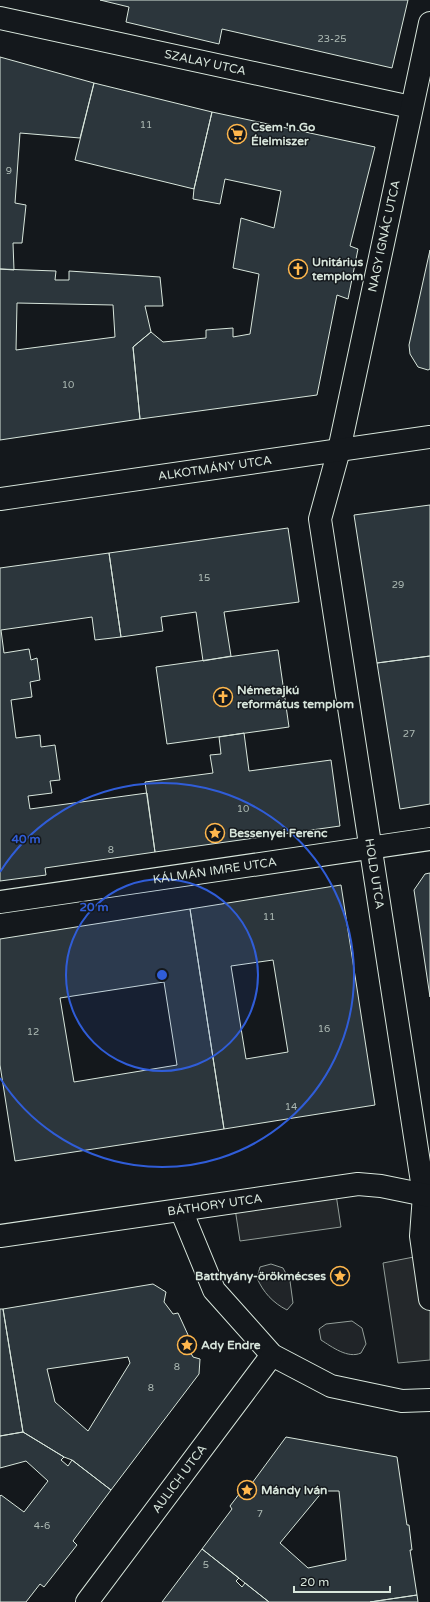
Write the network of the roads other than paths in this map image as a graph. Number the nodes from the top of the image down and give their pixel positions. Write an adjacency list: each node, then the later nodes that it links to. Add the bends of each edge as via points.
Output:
1 (0, 18): 3 (street, SZALAY UTCA)
2 (430, 23): 3 (street, NAGY IGNÁC UTCA)
3 (411, 107): 5 (street, NAGY IGNÁC UTCA)
4 (430, 437): 5 (street, ALKOTMÁNY UTCA)
5 (339, 450): 6 (street, ALKOTMÁNY UTCA); 8 (street, HOLD UTCA, via 320,520)
6 (0, 499)
7 (430, 839): 8 (street, KÁLMÁN IMRE UTCA)
8 (370, 848): 9 (street, KÁLMÁN IMRE UTCA); 10 (street, HOLD UTCA)
9 (0, 902)
10 (427, 1195): 11 (street, BÁTHORY UTCA, via 358,1184); 13 (street, HOLD UTCA, via 421,1236)
11 (181, 1210): 12 (street, BÁTHORY UTCA); 14 (street, via 214,1290)
12 (0, 1236)
13 (430, 1299)
14 (272, 1355): 15 (street, via 331,1386 402,1401); 16 (street, AULICH UTCA)
15 (430, 1400)
16 (87, 1602)

